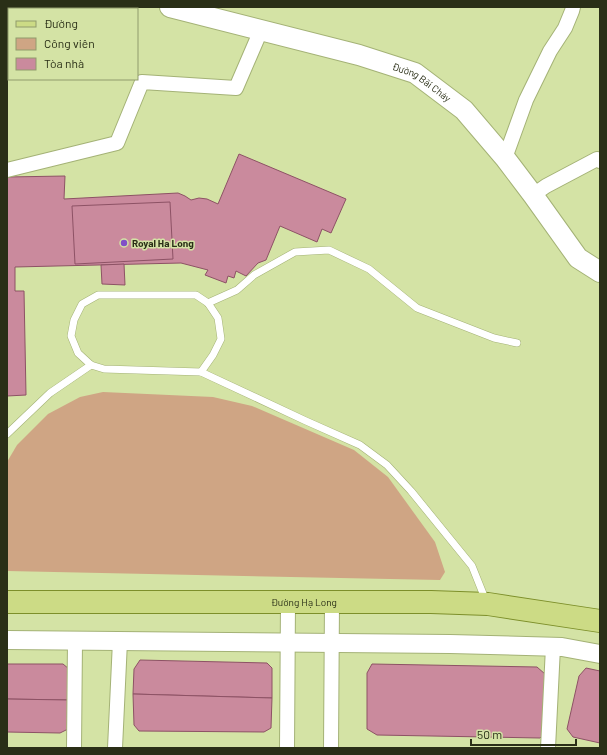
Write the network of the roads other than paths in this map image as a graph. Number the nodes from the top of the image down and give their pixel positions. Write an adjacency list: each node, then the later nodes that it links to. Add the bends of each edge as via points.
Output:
1 (170, 7): 3 (main road, Đường Bãi Cháy)
2 (573, 7): 4 (street, via 565,28 550,51 526,100)
3 (261, 30): 4 (main road, Đường Bãi Cháy, via 359,55 414,73 464,110); 6 (street, via 236,88 142,82 117,143)
4 (505, 158): 7 (main road, Đường Bãi Cháy)
5 (600, 161): 7 (street, via 597,159)
6 (7, 170)
7 (534, 195): 8 (main road, Đường Bãi Cháy, via 578,258)
8 (600, 272)
9 (208, 303): 10 (lane, via 237,290 254,275 295,252 329,250 369,269 417,308 494,338); 11 (lane, via 196,296 98,295 82,304 74,320 72,336 78,353); 12 (lane, via 218,318 221,339)
10 (516, 343)
11 (91, 365): 12 (lane, via 104,369); 13 (lane, via 50,393)
12 (201, 372): 17 (lane, via 360,445 387,465 472,566)
13 (7, 434)
14 (7, 602): 15 (main road, Đường Hạ Long)
15 (288, 602): 16 (main road, Đường Hạ Long); 22 (street)
16 (332, 602): 17 (main road, Đường Hạ Long); 23 (street)
17 (488, 604): 18 (main road, Đường Hạ Long)
18 (600, 621)
19 (7, 640): 20 (street)
20 (75, 641): 21 (street); 26 (street)
21 (120, 641): 22 (street); 27 (street)
22 (288, 642): 23 (street); 28 (street)
23 (332, 643): 24 (street); 29 (street)
24 (553, 647): 25 (street); 30 (street)
25 (600, 654)
26 (74, 748)
27 (115, 748)
28 (287, 748)
29 (331, 748)
30 (548, 748)

